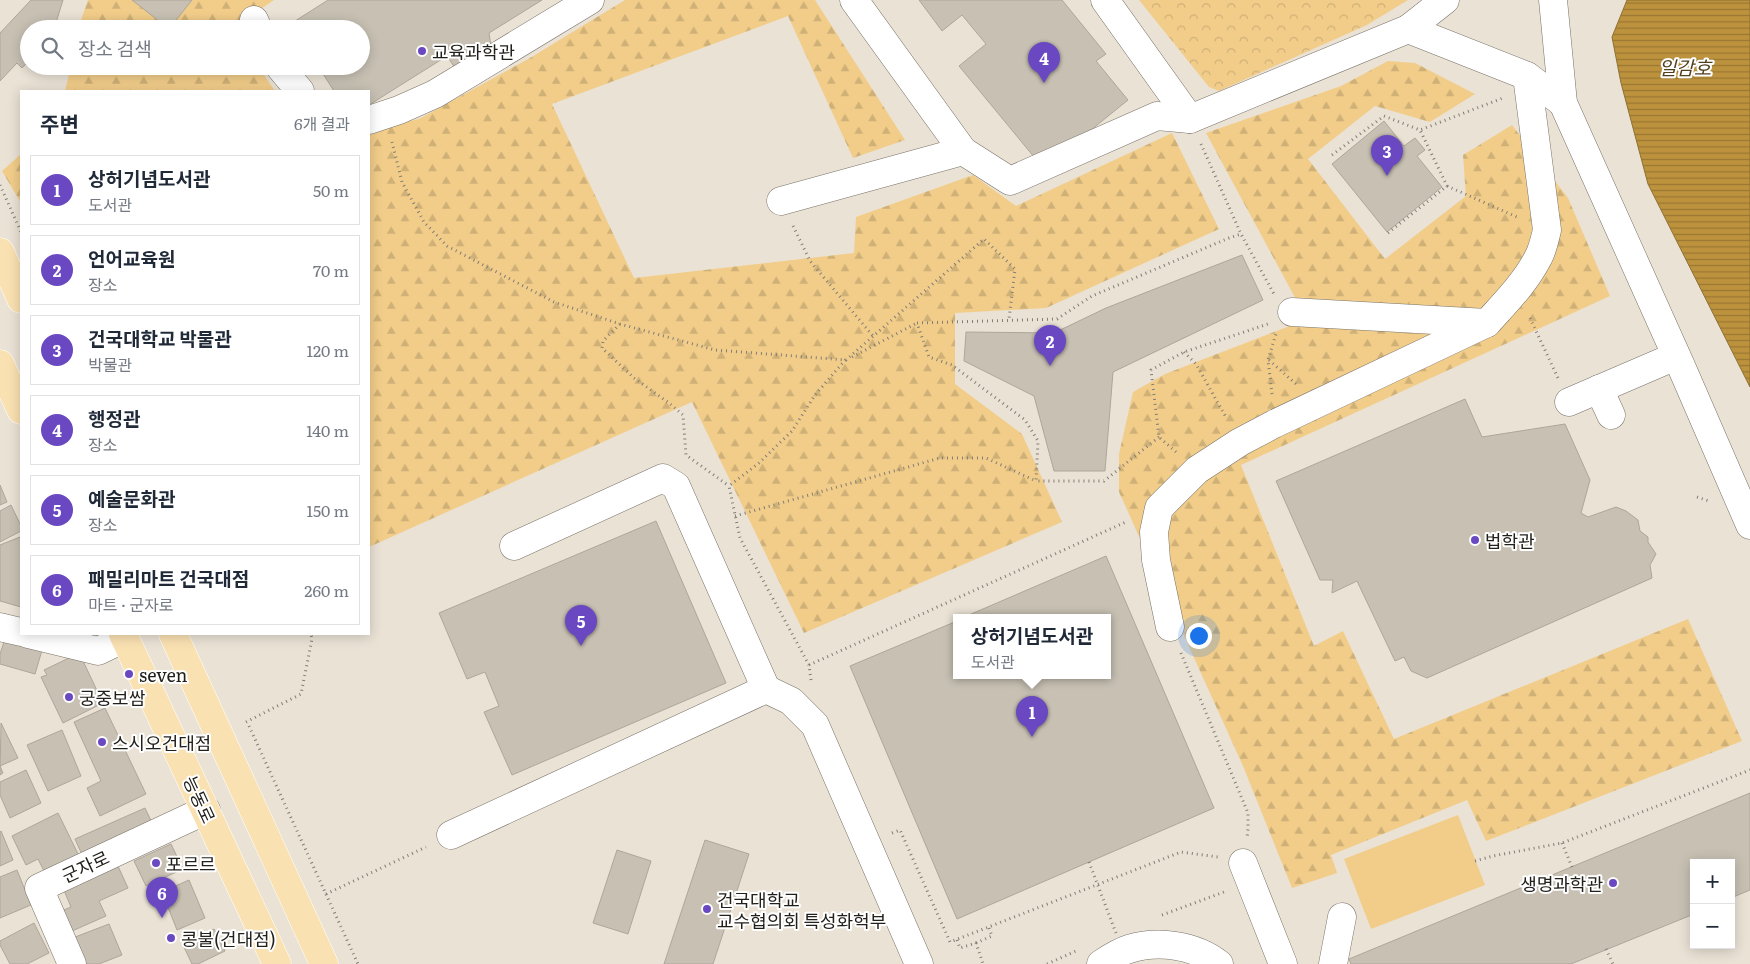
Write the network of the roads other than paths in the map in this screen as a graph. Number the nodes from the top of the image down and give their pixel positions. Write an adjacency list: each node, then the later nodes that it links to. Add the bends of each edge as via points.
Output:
1 (590, 0): 14 (street, via 435,94)
2 (854, 0): 15 (street)
3 (1105, 0): 9 (street)
4 (1446, 0): 6 (street)
5 (1553, 0): 11 (street)
6 (1408, 29): 8 (street); 13 (street)
7 (287, 75): 10 (street)
8 (1527, 76): 11 (street); 20 (street, via 1547,230 1531,271)
9 (1163, 81): 12 (street); 13 (street)
10 (299, 90)
11 (1563, 103): 21 (street)
12 (1157, 116): 13 (street); 15 (street, via 1010,181)
13 (1190, 119)
14 (370, 120)
15 (963, 151): 16 (street)
16 (781, 201)
17 (0, 252): 18 (main road)
18 (20, 297)
19 (1282, 311): 20 (street)
20 (1487, 323): 30 (street, via 1274,424 1198,470 1159,508 1154,532 1156,560)
21 (1676, 356): 23 (street); 27 (street)
22 (0, 364): 25 (main road)
23 (1600, 389): 24 (street); 26 (street)
24 (1564, 392)
25 (20, 408)
26 (1610, 416)
27 (1750, 525)
28 (514, 546): 35 (street, via 663,478 676,486)
29 (0, 627): 31 (street)
30 (1170, 627)
31 (20, 632)
32 (32, 635): 34 (street, via 98,651)
33 (173, 635): 42 (main road)
34 (124, 636): 36 (main road, 능동로)
35 (766, 689): 37 (street); 43 (street, via 791,701 815,725)
36 (206, 810): 40 (street, 군자로, via 39,888); 41 (main road, 능동로)
37 (451, 834)
38 (1247, 872): 46 (street)
39 (1342, 917): 47 (street)
40 (72, 964)
41 (277, 964)
42 (324, 964)
43 (919, 964)
44 (1102, 964): 45 (street, via 1131,949 1164,945 1197,952)
45 (1219, 964)
46 (1283, 964)
47 (1333, 964)

